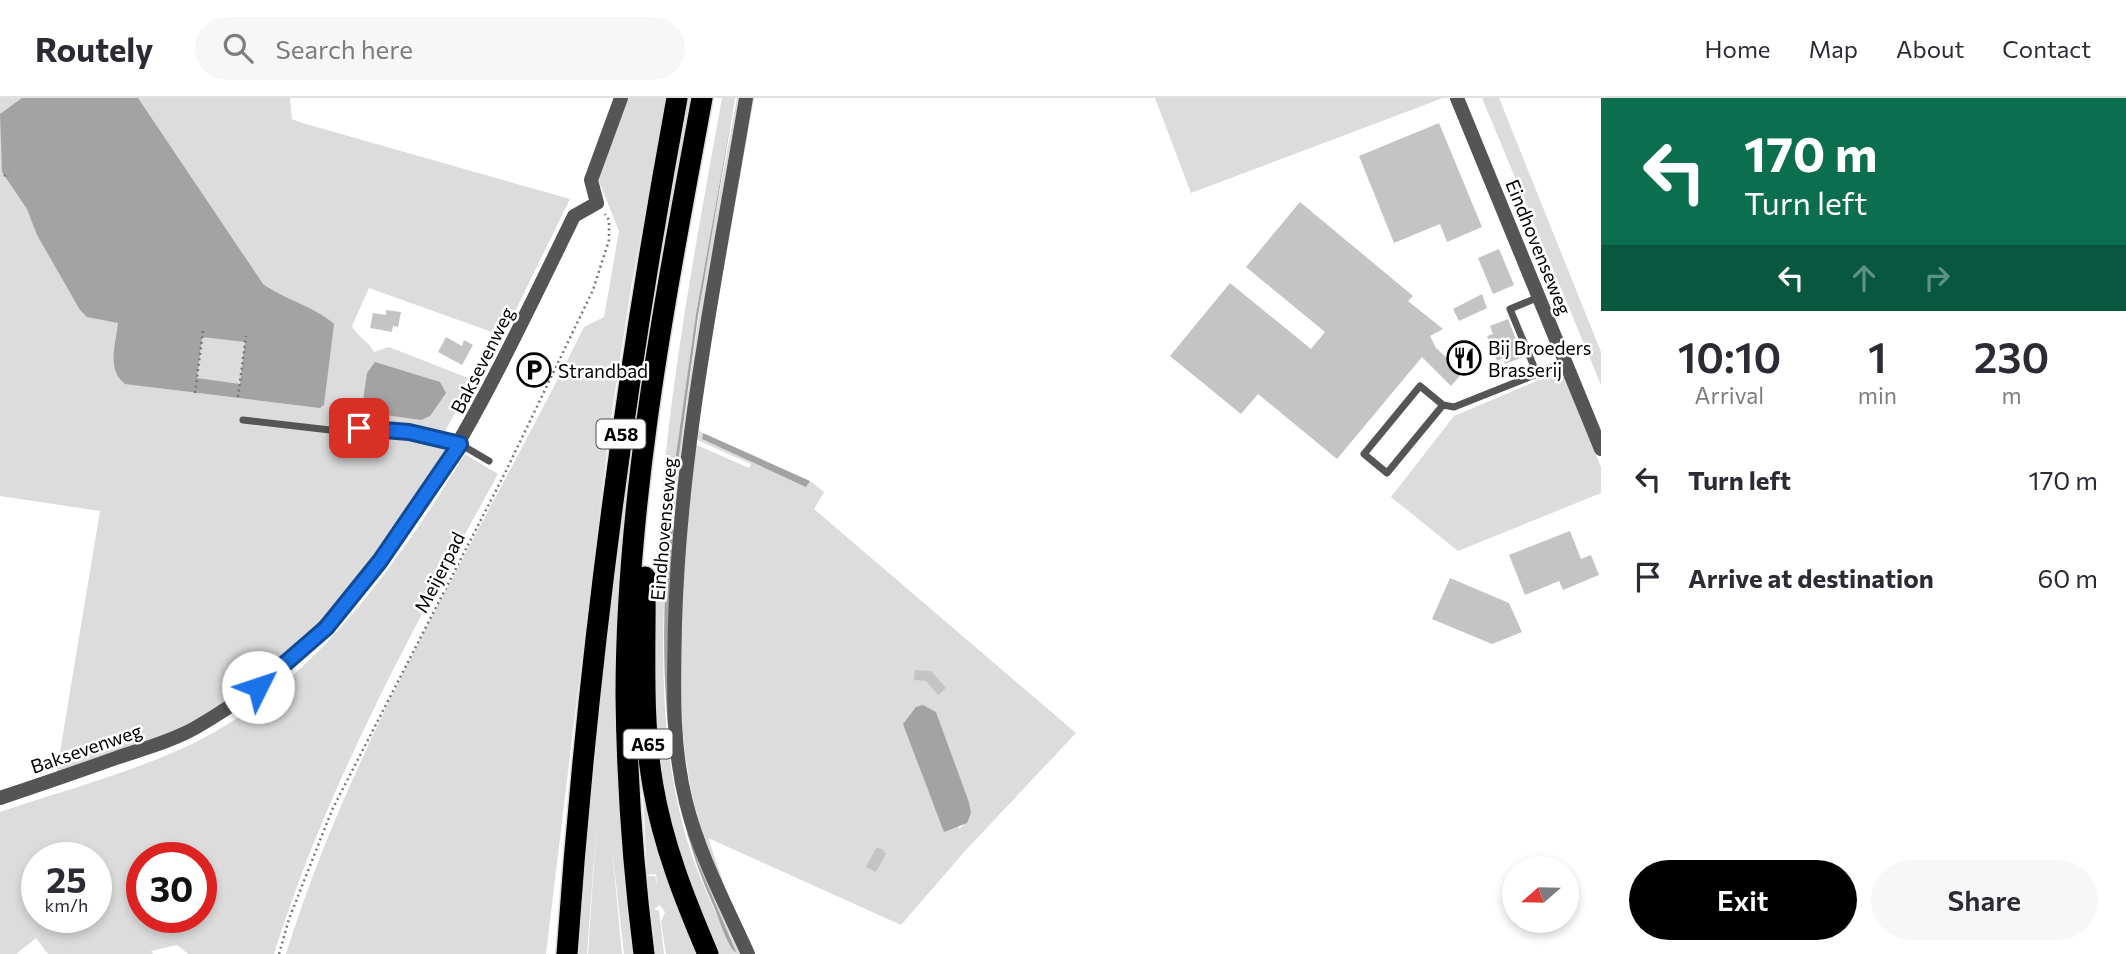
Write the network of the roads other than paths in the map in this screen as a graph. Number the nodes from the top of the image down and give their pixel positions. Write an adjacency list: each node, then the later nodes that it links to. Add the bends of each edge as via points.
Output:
1 (621, 98): 11 (street, Baksevenweg, via 591,180 597,203 574,216)
2 (677, 98): 16 (highway, A58, via 603,572)
3 (702, 98): 14 (highway, A58, via 658,343)
4 (746, 98): 19 (street, Eindhovenseweg, via 692,424 677,559 673,709 681,779 693,829)
5 (1457, 98): 6 (street, Eindhovenseweg)
6 (1539, 297): 7 (street, Eindhovenseweg); 8 (lane, via 1510,309)
7 (1565, 362): 8 (lane); 12 (street, Eindhovenseweg)
8 (1537, 374): 9 (lane, via 1454,407)
9 (1443, 405): 9 (lane, via 1387,473 1364,454 1420,386)
10 (243, 420): 11 (lane, via 330,430 409,432)
11 (460, 444): 13 (lane); 15 (street, Baksevenweg, via 380,561 326,628 258,687 194,729)
12 (1601, 449)
13 (489, 461)
14 (637, 525): 17 (highway, A58, via 626,695 635,879); 18 (highway, A65, via 645,575 653,786 675,873)
15 (0, 798)
16 (567, 954)
17 (644, 954)
18 (708, 954)
19 (748, 954)

